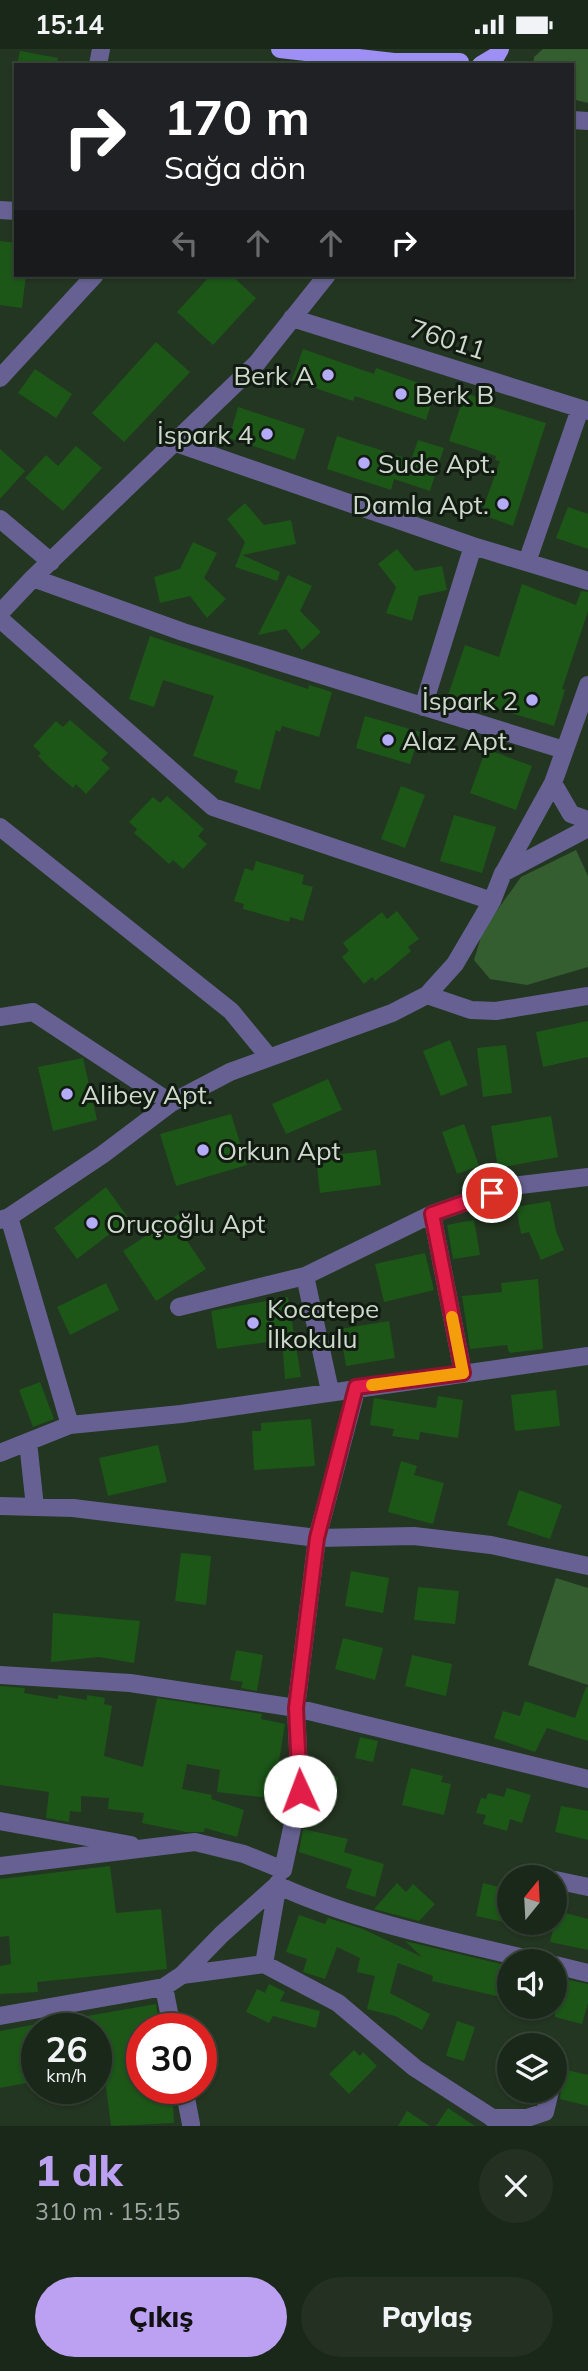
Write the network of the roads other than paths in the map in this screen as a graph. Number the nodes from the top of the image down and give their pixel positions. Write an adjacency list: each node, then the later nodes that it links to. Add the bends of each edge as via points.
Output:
1 (280, 49): 3 (main road)
2 (447, 49): 4 (main road)
3 (388, 63)
4 (461, 63)
5 (93, 277): 8 (street)
6 (325, 277): 7 (street)
7 (292, 318): 9 (street, 76011); 10 (street, via 257,363)
8 (0, 378)
9 (584, 410): 14 (street)
10 (176, 443): 12 (street); 13 (street)
11 (0, 519): 13 (street)
12 (473, 546): 14 (street); 20 (street)
13 (51, 562): 15 (street)
14 (527, 562): 16 (street)
15 (33, 578): 17 (street); 20 (street, via 183,632)
16 (588, 581)
17 (0, 613)
18 (0, 619): 27 (street, via 213,807)
19 (588, 685): 21 (street)
20 (423, 707): 21 (street)
21 (564, 750): 22 (street)
22 (553, 783): 23 (street, via 571,814); 26 (street)
23 (588, 820)
24 (0, 827): 31 (street, via 232,1010)
25 (588, 828): 26 (street)
26 (503, 873): 27 (street)
27 (492, 901): 28 (street, via 454,964)
28 (427, 995): 29 (street, via 471,1010 496,1011); 31 (street, via 392,1013)
29 (588, 996)
30 (0, 1017): 32 (street, via 33,1011)
31 (268, 1056): 32 (street)
32 (171, 1103): 35 (street)
33 (588, 1177): 34 (street, via 512,1186)
34 (432, 1214): 36 (street); 39 (street)
35 (5, 1218): 42 (street)
36 (305, 1276): 37 (street); 41 (street)
37 (179, 1307)
38 (588, 1356): 39 (street)
39 (463, 1373): 40 (street)
40 (356, 1387): 41 (street); 47 (street)
41 (330, 1391): 42 (street)
42 (70, 1425): 43 (street)
43 (28, 1441): 44 (street); 46 (street)
44 (0, 1453)
45 (0, 1506): 46 (street)
46 (35, 1507): 47 (street)
47 (317, 1538): 48 (street, via 414,1536 514,1549); 50 (street)
48 (588, 1566)
49 (0, 1675): 50 (street, via 130,1682)
50 (296, 1708): 51 (street); 55 (street, via 300,1791)
51 (588, 1780)
52 (0, 1821): 53 (street)
53 (146, 1848): 54 (street); 55 (street, via 195,1842 244,1854)
54 (0, 1866)
55 (280, 1877): 58 (street, via 318,1904); 59 (street); 62 (street)
56 (567, 1883): 57 (street)
57 (588, 1887)
58 (497, 1951)
59 (264, 1963): 62 (street); 68 (street, via 338,2003 415,2068)
60 (567, 1968): 61 (street)
61 (588, 1973)
62 (182, 1975): 63 (street)
63 (164, 1987): 64 (street); 65 (street)
64 (169, 2013)
65 (0, 2016)
66 (547, 2103): 68 (street, via 545,2112)
67 (188, 2104): 69 (street)
68 (499, 2122)
69 (193, 2125)

